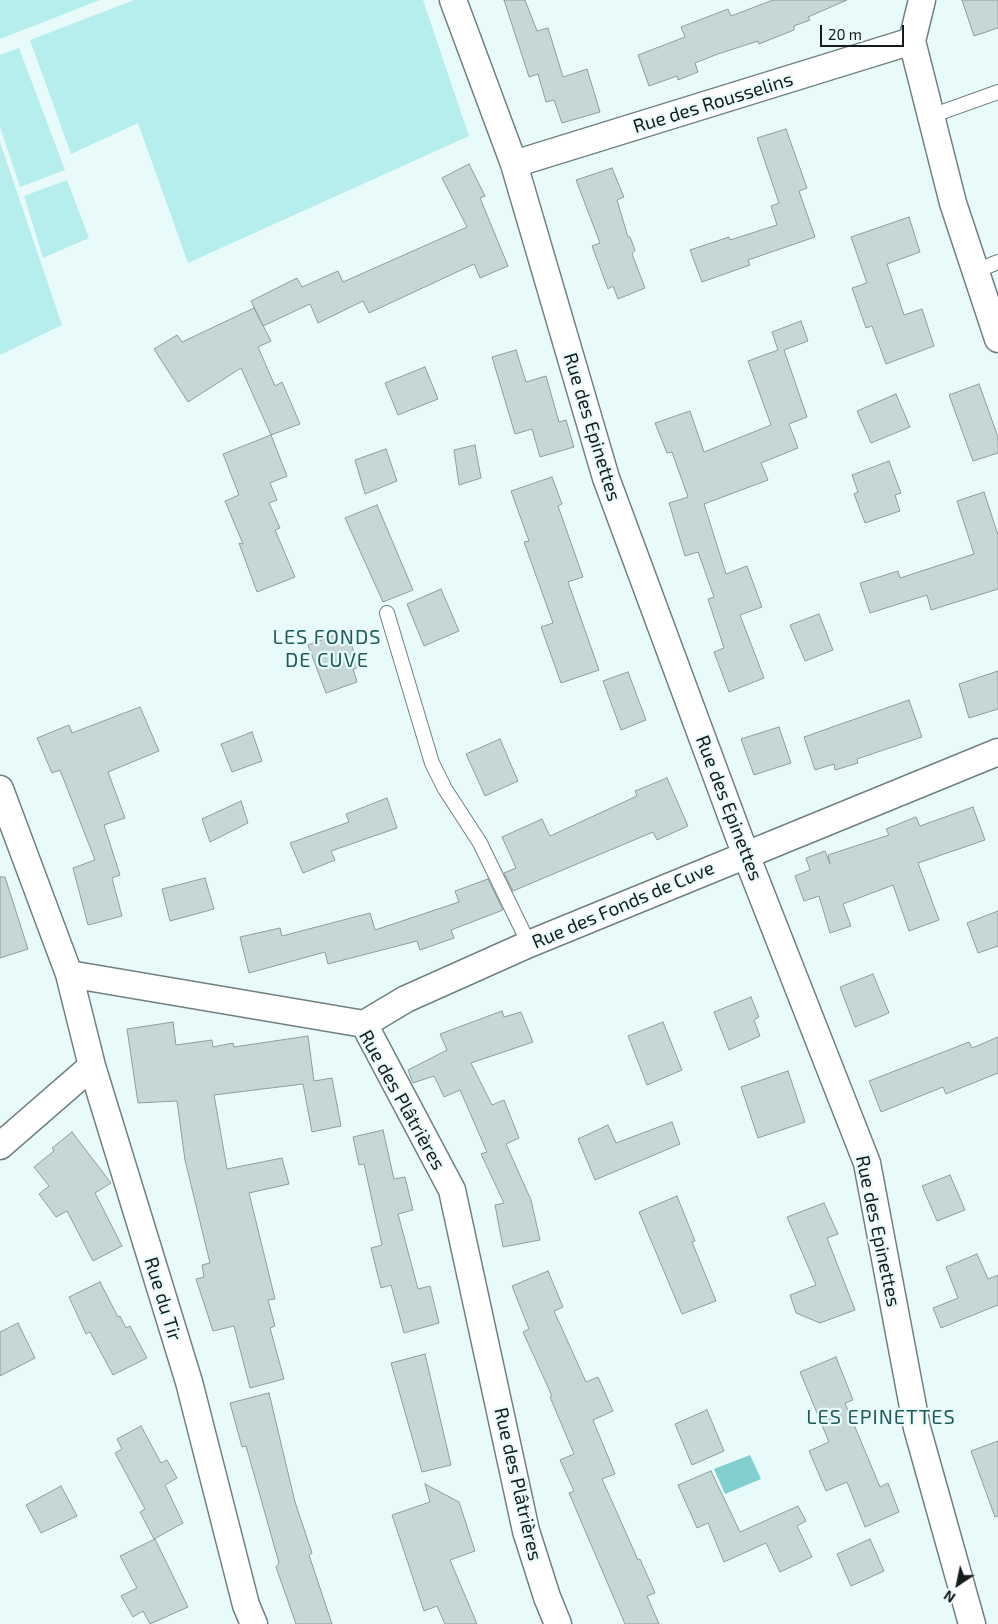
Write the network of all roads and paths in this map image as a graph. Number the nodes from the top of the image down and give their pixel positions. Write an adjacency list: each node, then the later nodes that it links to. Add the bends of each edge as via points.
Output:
1 (454, 0): 6 (street, Rue des Epinettes)
2 (922, 0): 3 (street)
3 (912, 41): 5 (street); 6 (street, Rue des Rousselins)
4 (998, 92): 5 (lane)
5 (931, 116): 7 (street, via 953,203)
6 (514, 164): 12 (street, Rue des Epinettes, via 606,478)
7 (987, 266): 8 (street)
8 (998, 339)
9 (387, 613): 13 (lane, via 432,763 480,843)
10 (998, 752): 12 (street, Rue des Fonds de Cuve)
11 (0, 789): 14 (street)
12 (746, 854): 13 (street, Rue des Fonds de Cuve); 20 (street, Rue des Epinettes, via 867,1163 916,1428)
13 (528, 944): 15 (street, Rue des Fonds de Cuve, via 406,999)
14 (69, 974): 15 (street, Rue des Plâtrières); 16 (street, Rue du Tir)
15 (364, 1024): 19 (street, Rue des Plâtrières, via 452,1190 526,1531)
16 (92, 1066): 17 (street); 18 (street, Rue du Tir, via 189,1382 246,1605)
17 (0, 1146)
18 (254, 1624)
19 (558, 1624)
20 (972, 1624)

